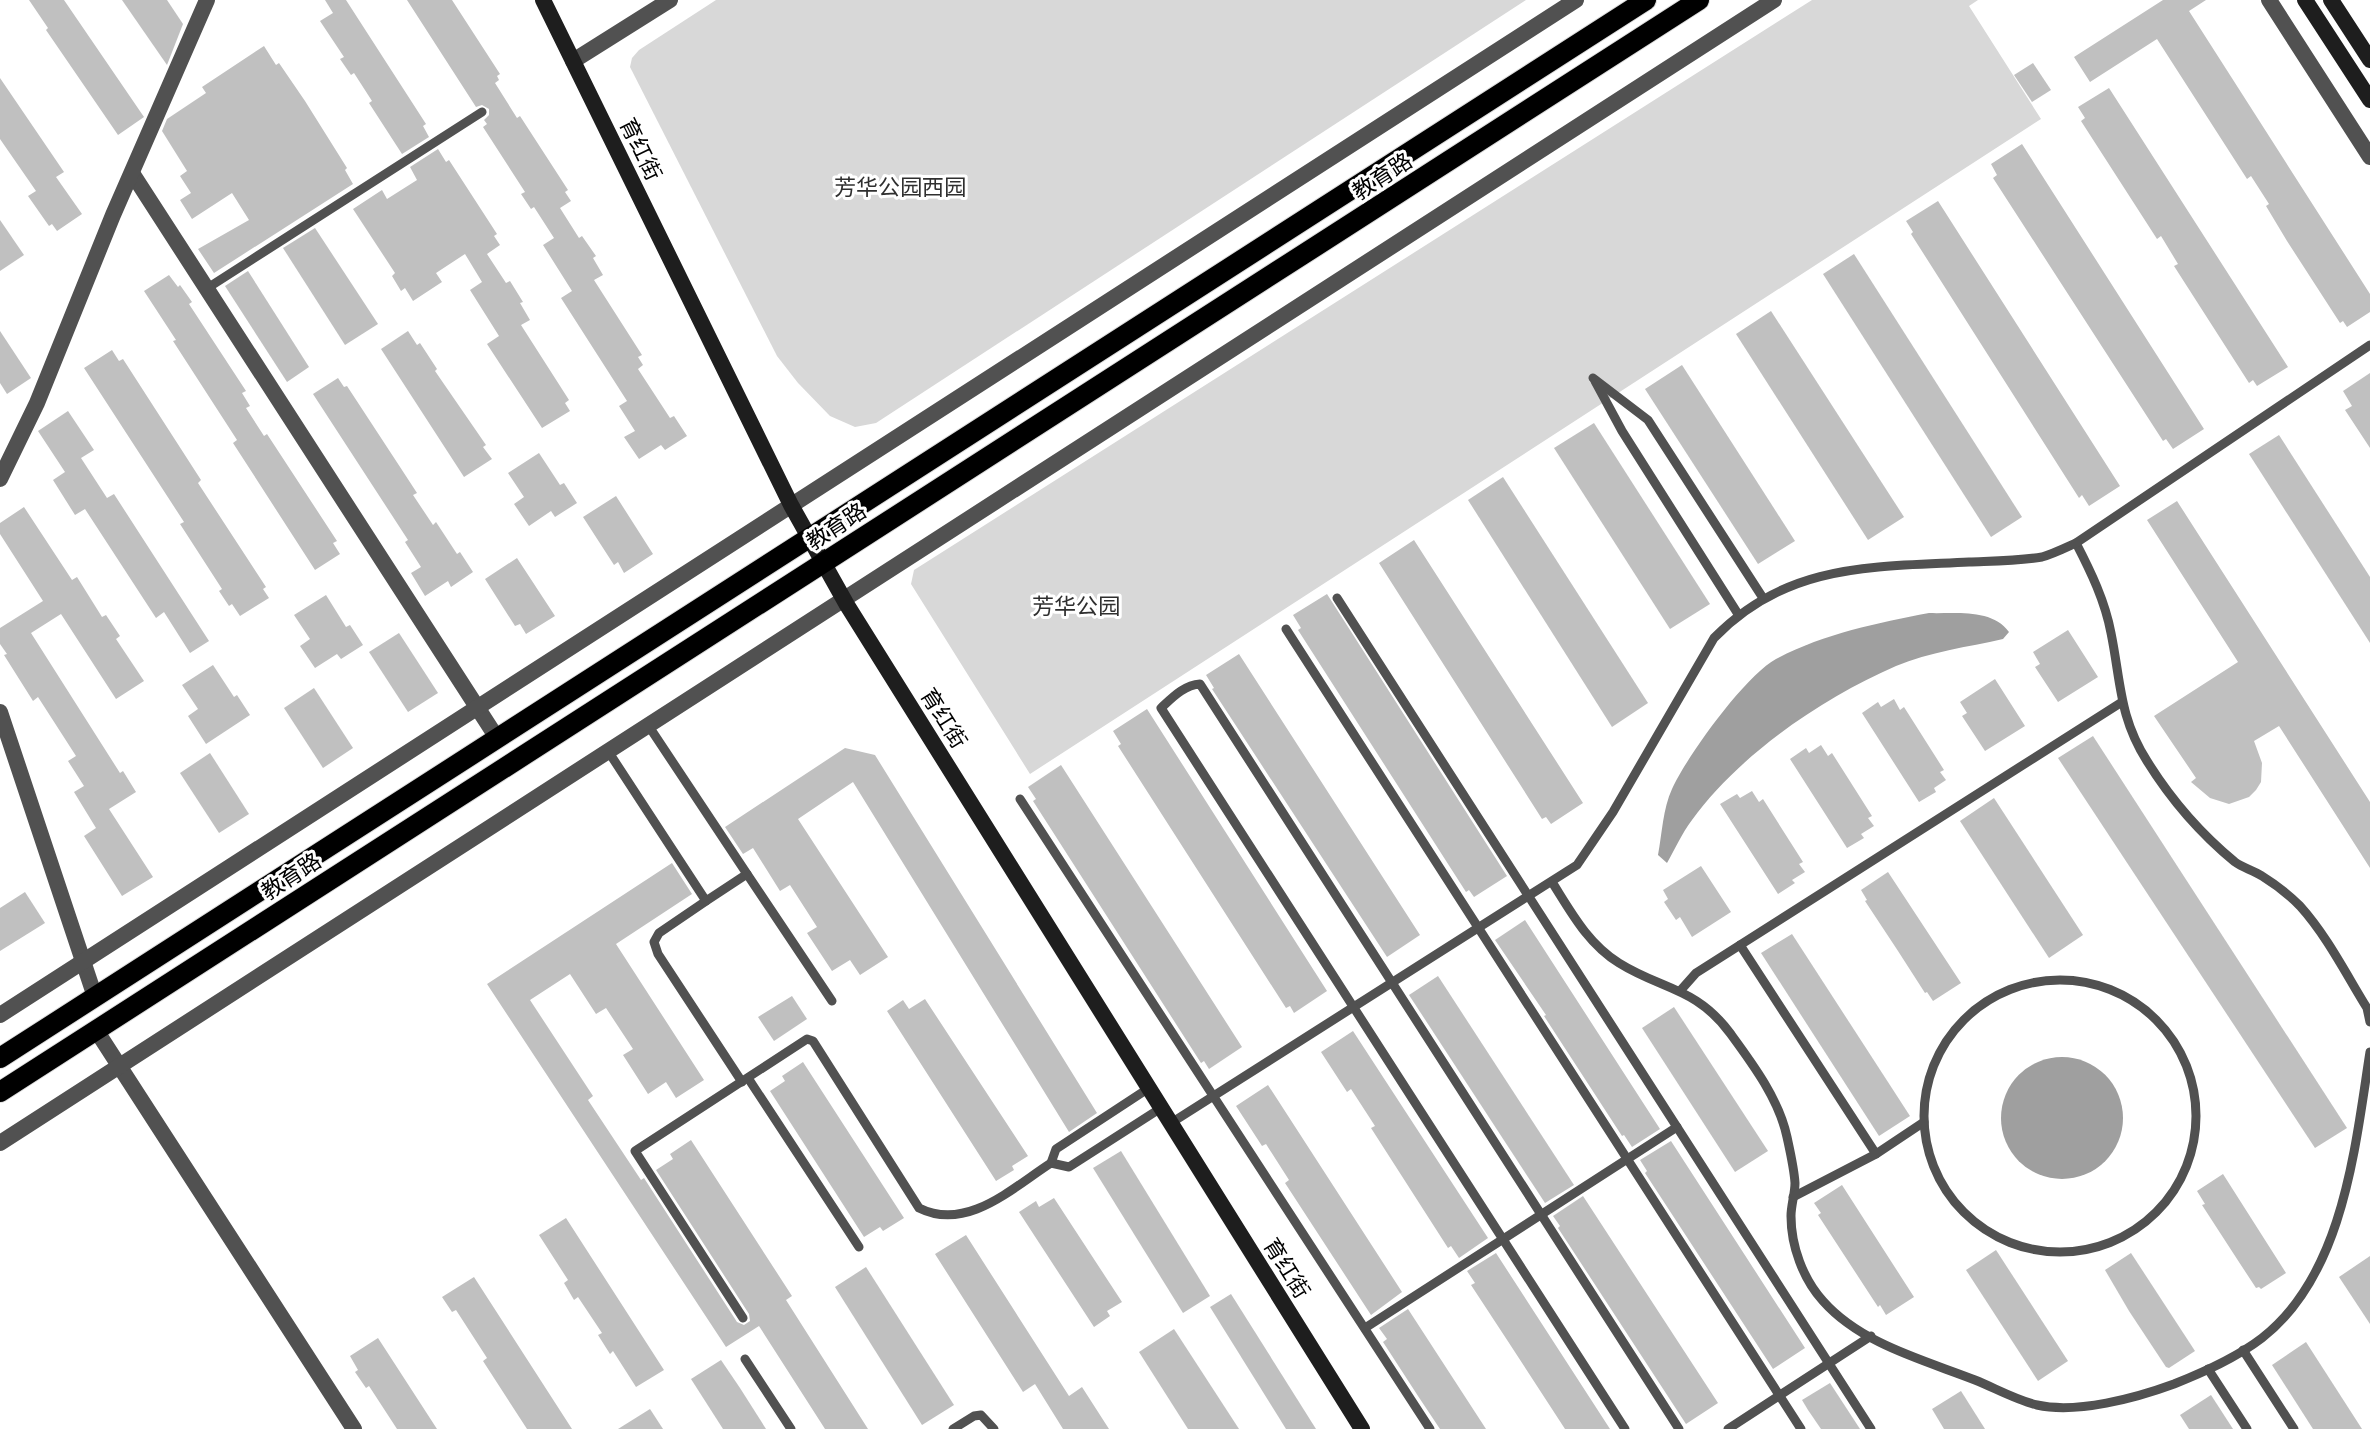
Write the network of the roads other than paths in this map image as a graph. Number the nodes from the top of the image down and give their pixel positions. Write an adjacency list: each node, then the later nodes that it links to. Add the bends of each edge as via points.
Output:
1 (207, 0): 16 (street)
2 (543, 0): 12 (street, 育红街)
3 (670, 0): 12 (street)
4 (1576, 0): 20 (street)
5 (1646, 0): 21 (main road, 教育路)
6 (1699, 0): 23 (main road, 教育路)
7 (1774, 0): 26 (street)
8 (2269, 0): 15 (street)
9 (2305, 0): 13 (street)
10 (2331, 0): 11 (street)
11 (2370, 60)
12 (573, 61): 20 (street, 育红街)
13 (2370, 100)
14 (482, 112): 17 (lane)
15 (2370, 157)
16 (132, 173): 17 (street); 19 (street)
17 (206, 289): 30 (street)
18 (2370, 345): 22 (lane)
19 (0, 479)
20 (791, 505): 21 (street, 育红街); 30 (street)
21 (809, 538): 23 (street, 育红街); 33 (main road, 教育路)
22 (2076, 543): 25 (lane, via 2044,556 1831,574); 29 (lane, via 2104,605)
23 (824, 563): 26 (street, 育红街); 50 (main road, 教育路)
24 (1337, 598): 38 (lane)
25 (1763, 598): 27 (lane); 27 (lane, via 1648,420 1593,378)
26 (844, 599): 32 (street); 55 (street, 育红街)
27 (1738, 614): 37 (lane, via 1714,638 1590,848 1577,865)
28 (1286, 629): 40 (lane)
29 (2122, 702): 41 (lane); 49 (lane, via 2132,736 2164,787 2237,864 2260,874 2299,905 2367,1008)
30 (477, 707): 33 (street); 42 (street)
31 (0, 712): 42 (street)
32 (648, 725): 34 (street); 36 (lane)
33 (497, 738): 45 (main road, 教育路)
34 (608, 751): 39 (lane); 53 (street)
35 (1020, 799): 57 (lane)
36 (747, 874): 39 (lane); 46 (lane)
37 (1552, 882): 38 (lane); 44 (lane, via 1600,950)
38 (1529, 897): 40 (lane); 61 (lane)
39 (706, 901): 54 (lane, via 654,942)
40 (1479, 928): 43 (lane); 64 (lane)
41 (1740, 945): 44 (lane, via 1696,973); 63 (lane)
42 (83, 961): 45 (street); 48 (street)
43 (1392, 983): 47 (lane); 47 (lane, via 1200,684 1178,693 1161,708); 67 (lane)
44 (1680, 991): 66 (lane, via 1715,1015 1762,1080 1787,1134)
45 (95, 997): 52 (main road, 教育路)
46 (832, 1001)
47 (1354, 1007): 57 (lane); 68 (lane)
48 (0, 1015)
49 (2370, 1022)
50 (96, 1030): 53 (street); 56 (main road, 教育路)
51 (2370, 1052): 73 (lane, via 2349,1185 2325,1250 2289,1312)
52 (0, 1058)
53 (119, 1066): 62 (street); 78 (street)
54 (745, 1080): 65 (lane, via 807,1039 813,1041 919,1208 932,1214 977,1209); 69 (lane); 70 (lane, via 635,1151)
55 (1149, 1088): 58 (street, 育红街); 65 (lane, via 1056,1149)
56 (0, 1092)
57 (1214, 1096): 60 (lane); 71 (lane)
58 (1161, 1108): 60 (street, 育红街); 65 (lane, via 1069,1167)
59 (1924, 1122): 59 (lane, via 1931,1070 1953,1031 2004,991 2046,980 2089,982 2146,1010 2174,1041 2192,1079 2197,1121 2181,1180 2158,1212 2105,1245 2062,1252 2009,1242 1963,1212 1938,1176); 63 (lane)
60 (1171, 1123): 82 (street, 育红街)
61 (1677, 1127): 64 (lane); 75 (lane)
62 (0, 1143)
63 (1876, 1154): 66 (lane)
64 (1628, 1159): 67 (lane); 77 (lane)
65 (1051, 1163)
66 (1793, 1197): 72 (lane, via 1794,1241 1808,1283 1840,1317)
67 (1541, 1215): 68 (lane); 85 (lane)
68 (1503, 1239): 71 (lane); 84 (lane)
69 (859, 1247)
70 (743, 1318)
71 (1365, 1328): 83 (lane)
72 (1871, 1336): 75 (lane); 76 (lane, via 2037,1405 2072,1407 2142,1396)
73 (2243, 1350): 76 (lane); 90 (lane)
74 (745, 1359): 79 (lane)
75 (1829, 1364): 77 (lane); 88 (lane)
76 (2208, 1369): 89 (lane)
77 (1780, 1395): 86 (lane); 87 (lane)
78 (354, 1429)
79 (791, 1429)
80 (953, 1429): 81 (lane, via 981,1415)
81 (994, 1429)
82 (1362, 1429)
83 (1430, 1429)
84 (1625, 1429)
85 (1679, 1429)
86 (1728, 1429)
87 (1801, 1429)
88 (1871, 1429)
89 (2247, 1429)
90 (2294, 1429)

